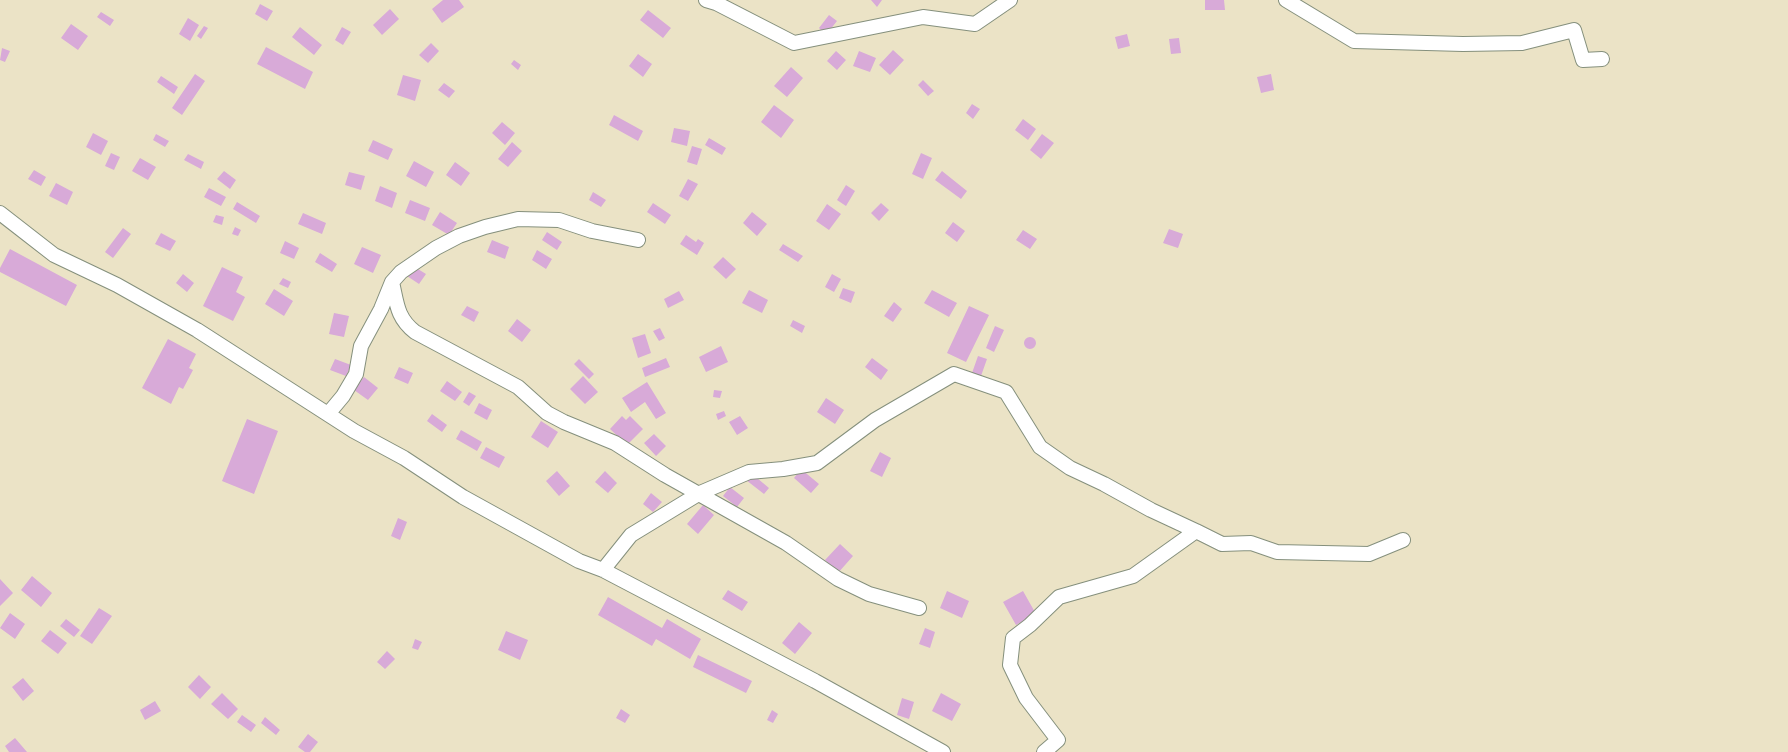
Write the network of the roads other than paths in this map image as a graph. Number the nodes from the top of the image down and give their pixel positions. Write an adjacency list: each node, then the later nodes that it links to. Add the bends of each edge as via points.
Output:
1 (706, 0): 2 (street, via 794,43 923,17 975,24)
2 (1010, 0)
3 (1286, 0): 4 (street, via 1354,41 1522,43 1574,30 1583,60)
4 (1602, 59)
5 (0, 213): 8 (street, via 54,255 117,285 197,330)
6 (638, 240): 7 (street, via 592,231 559,220 518,219 459,236 415,260)
7 (392, 282): 8 (street, via 361,346 356,374); 9 (street, via 399,314 415,332 518,387 547,413 615,443 665,475)
8 (328, 414): 12 (street, via 516,528 579,561)
9 (700, 493): 10 (street, via 749,472 817,463 875,420 954,374 1006,392 1040,447 1070,468); 12 (street, via 631,535); 13 (street, via 786,543 838,579 869,594)
10 (1196, 531): 11 (street, via 1222,544 1251,543 1277,552 1369,554); 15 (street, via 1133,576 1059,597 1013,638 1010,665 1026,698 1058,740)
11 (1403, 540)
12 (603, 570): 14 (street, via 815,681)
13 (919, 608)
14 (943, 752)
15 (1044, 752)

